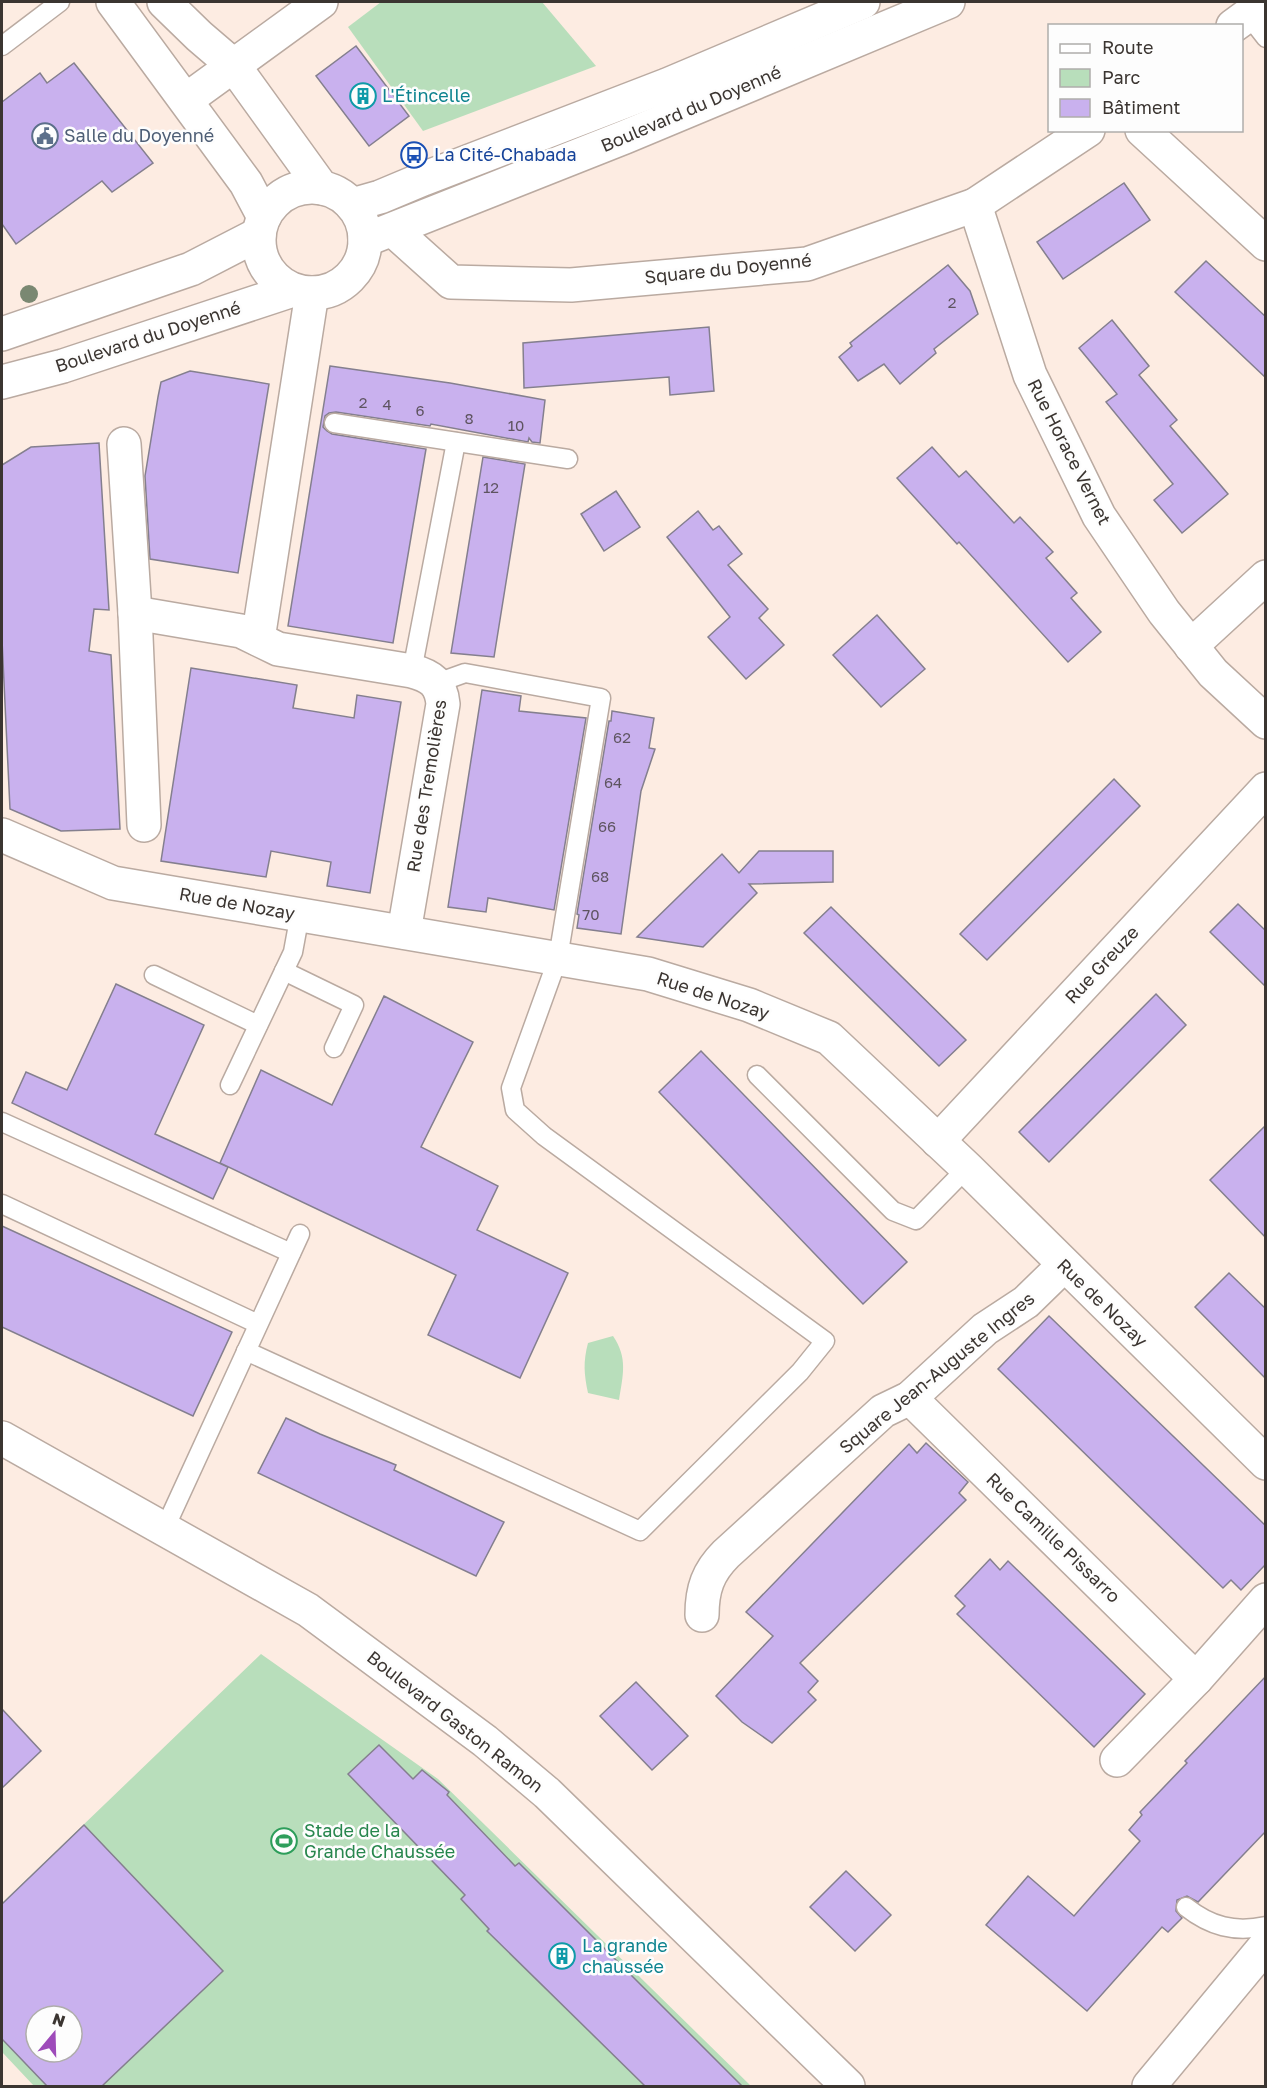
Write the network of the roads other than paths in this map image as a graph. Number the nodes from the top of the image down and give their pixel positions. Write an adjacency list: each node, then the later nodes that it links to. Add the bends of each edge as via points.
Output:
1 (60, 2): 7 (lane)
2 (114, 2): 9 (street)
3 (164, 2): 8 (street)
4 (321, 2): 8 (street)
5 (863, 2): 13 (street, Boulevard du Doyenné, via 668,85)
6 (948, 2): 16 (street, Boulevard du Doyenné, via 615,142)
7 (2, 46)
8 (234, 66): 9 (street); 12 (street)
9 (186, 100): 15 (street, via 246,183)
10 (1085, 132): 14 (street, Square du Doyenné)
11 (1144, 132): 17 (street)
12 (322, 188): 13 (street); 15 (street, via 304,187 288,192 274,203)
13 (352, 205): 16 (street, via 362,222)
14 (975, 205): 16 (street, Square du Doyenné, via 807,264 571,285 451,282); 28 (street, Rue Horace Vernet, via 1030,375 1098,516)
15 (261, 226): 18 (street, via 259,248 263,262 281,284); 19 (street, via 191,270)
16 (379, 235): 18 (street, Boulevard du Doyenné, via 344,283 328,291)
17 (1266, 244)
18 (303, 292): 20 (street, Boulevard du Doyenné); 27 (street)
19 (2, 334)
20 (2, 382)
21 (334, 423): 22 (lane)
22 (456, 442): 24 (lane); 29 (lane)
23 (124, 444): 26 (street)
24 (568, 459)
25 (1266, 577): 28 (street)
26 (135, 613): 27 (street, via 241,631); 32 (street)
27 (258, 639): 29 (street, via 278,649)
28 (1191, 646): 30 (street, Rue Horace Vernet, via 1213,673)
29 (424, 677): 35 (street, Rue des Tremolières, via 442,693 442,704); 36 (lane, via 465,673 600,698)
30 (1266, 722)
31 (1266, 789): 44 (street, Rue Greuze)
32 (144, 825)
33 (2, 835): 34 (street, Rue de Nozay, via 113,883)
34 (300, 914): 35 (street, Rue de Nozay); 37 (lane, via 294,952)
35 (404, 932): 36 (street, Rue de Nozay)
36 (558, 958): 44 (street, Rue de Nozay, via 648,974 749,1005 829,1038); 51 (lane, via 511,1088 515,1110 544,1136 825,1341 800,1372 640,1531)
37 (284, 971): 39 (lane); 40 (lane, via 354,1005)
38 (154, 975): 39 (lane)
39 (258, 1025): 42 (lane)
40 (334, 1048)
41 (758, 1075): 45 (lane, via 893,1211 916,1220)
42 (230, 1085)
43 (3, 1122): 48 (lane)
44 (938, 1141): 45 (street, Rue de Nozay)
45 (967, 1168): 49 (street, Rue de Nozay)
46 (2, 1204): 50 (lane)
47 (300, 1234): 48 (lane)
48 (291, 1253): 50 (lane)
49 (1064, 1265): 52 (street, Square Jean-Auguste Ingres, via 1026,1302 985,1329); 54 (street, Rue de Nozay)
50 (258, 1324): 51 (lane)
51 (246, 1351): 55 (lane)
52 (910, 1398): 57 (street, Square Jean-Auguste Ingres, via 883,1411 714,1566 704,1588); 58 (street, Rue Camille Pissarro)
53 (2, 1438): 55 (street, Boulevard Gaston Ramon)
54 (1266, 1463)
55 (165, 1528): 63 (street, Boulevard Gaston Ramon, via 308,1610 485,1741 547,1793)
56 (1266, 1600): 58 (street)
57 (702, 1615)
58 (1196, 1678): 59 (street)
59 (1117, 1760)
60 (1186, 1907): 61 (lane, via 1203,1920 1223,1927)
61 (1266, 1926)
62 (1266, 1945): 64 (street)
63 (848, 2086)
64 (1149, 2086)

